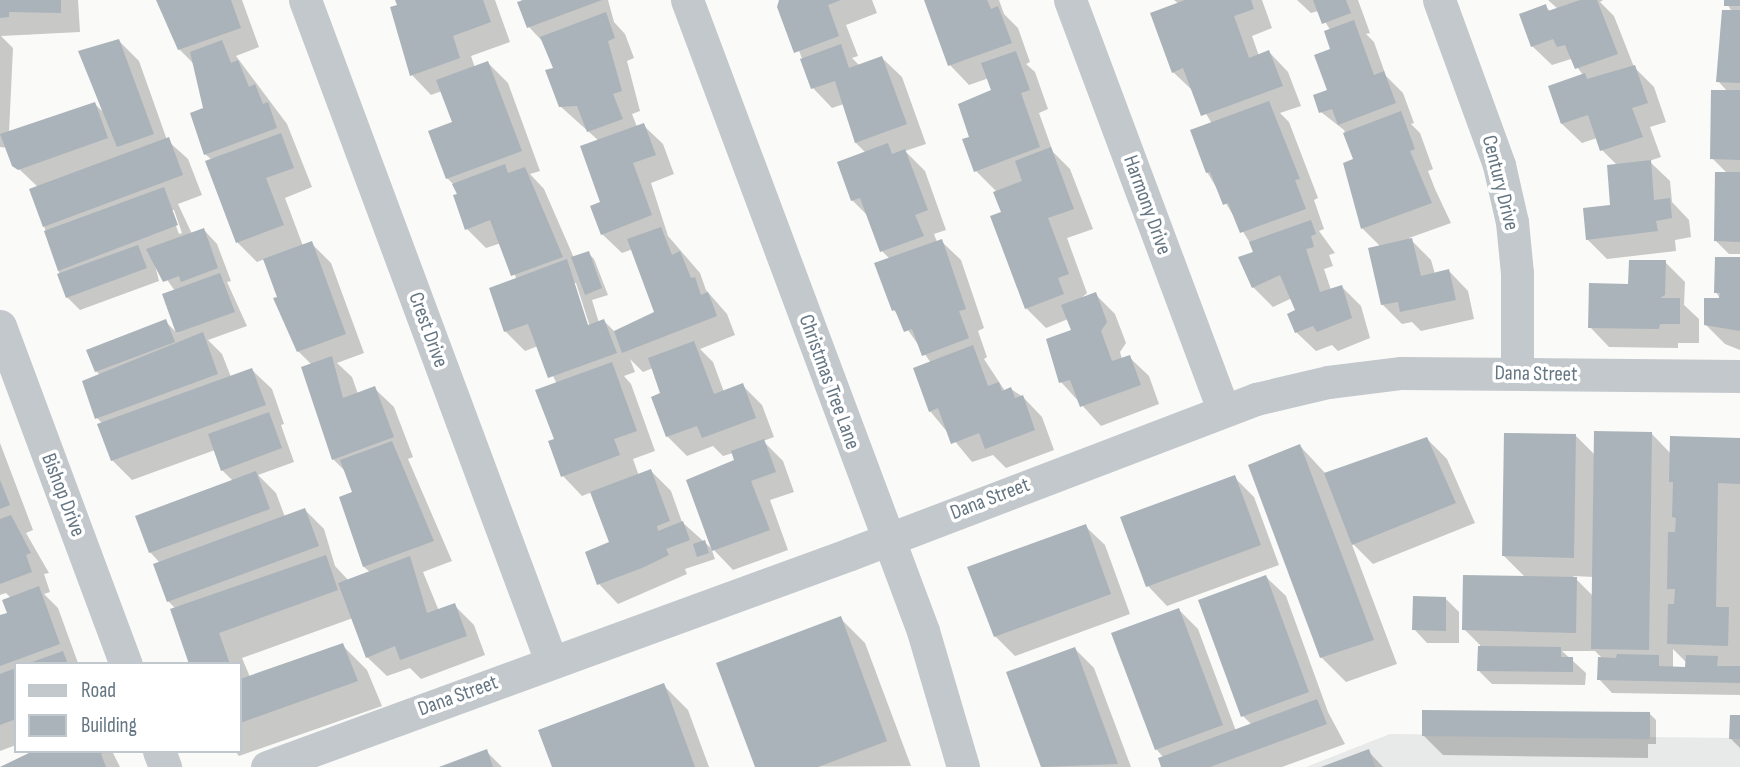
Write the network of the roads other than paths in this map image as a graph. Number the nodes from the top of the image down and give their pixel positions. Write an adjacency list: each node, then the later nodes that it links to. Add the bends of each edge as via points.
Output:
1 (305, 0): 10 (street, Crest Drive)
2 (687, 0): 9 (street, Christmas Tree Lane)
3 (1070, 0): 8 (street, Harmony Drive)
4 (1439, 0): 6 (street, Century Drive, via 1499,164 1512,222)
5 (0, 326): 11 (street, Bishop Drive)
6 (1517, 373): 7 (street, Dana Street); 8 (street, Dana Street, via 1401,373 1328,382)
7 (1740, 376)
8 (1223, 410): 9 (street, Dana Street)
9 (887, 539): 10 (street, Dana Street); 13 (street, Christmas Tree Lane, via 923,631)
10 (551, 661): 12 (street, Dana Street)
11 (126, 662)
12 (267, 767)
13 (963, 767)

